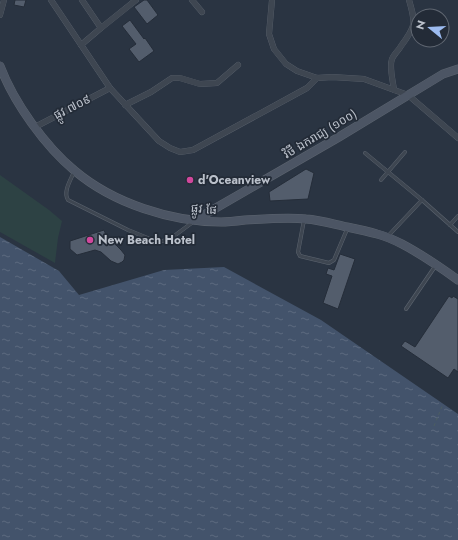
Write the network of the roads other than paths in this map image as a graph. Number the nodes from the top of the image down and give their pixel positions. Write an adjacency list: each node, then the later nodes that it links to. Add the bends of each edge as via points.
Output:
1 (4, 0): 9 (street)
2 (51, 0): 11 (street)
3 (82, 0): 10 (street)
4 (136, 0): 10 (street)
5 (192, 0): 8 (street)
6 (272, 0): 15 (street, via 269,34 274,50 286,64)
7 (409, 0): 17 (street, via 414,23 410,34 392,59)
8 (202, 12)
9 (0, 15)
10 (101, 28): 11 (street)
11 (81, 46): 16 (street)
12 (238, 65): 19 (street, via 217,83 200,84 172,78)
13 (0, 66): 20 (street, ផ្លូវ ផែ, via 11,91)
14 (458, 69): 18 (street, វិថី ឯករាជ្យ (១០០), via 443,74)
15 (317, 78): 17 (street, via 364,78); 19 (street, via 307,88 193,150 180,152 159,142)
16 (110, 88): 19 (street); 20 (street, ផ្លូវ ៧០៩)
17 (394, 90): 18 (street)
18 (408, 95): 21 (street); 28 (street, វិថី ឯករាជ្យ (១០០))
19 (125, 105)
20 (35, 127): 24 (street, ផ្លូវ ផែ)
21 (458, 138)
22 (405, 152): 25 (lane)
23 (365, 153): 25 (lane)
24 (74, 170): 31 (street, ផ្លូវ ផែ, via 118,198 158,214); 31 (lane, via 65,192 68,200 128,230 155,241 163,241 170,239)
25 (388, 172): 26 (lane); 27 (lane)
26 (381, 180)
27 (422, 200): 33 (lane); 36 (lane)
28 (219, 207): 31 (street, វិថី ឯករាជ្យ (១០០)); 32 (street, via 216,215)
29 (458, 216): 33 (lane)
30 (304, 218): 32 (street, ផ្លូវ ផែ); 34 (street, ផ្លូវ ផែ); 34 (lane, via 298,252 300,256 329,263 334,260)
31 (194, 220): 32 (street, ផ្លូវ ផែ)
32 (221, 222)
33 (450, 225): 35 (lane)
34 (348, 227): 36 (street, ផ្លូវ ផែ)
35 (458, 232)
36 (387, 238): 37 (street, ផ្លូវ ផែ)
37 (436, 265): 38 (street, ផ្លូវ ផែ); 39 (lane)
38 (458, 280)
39 (406, 309)

